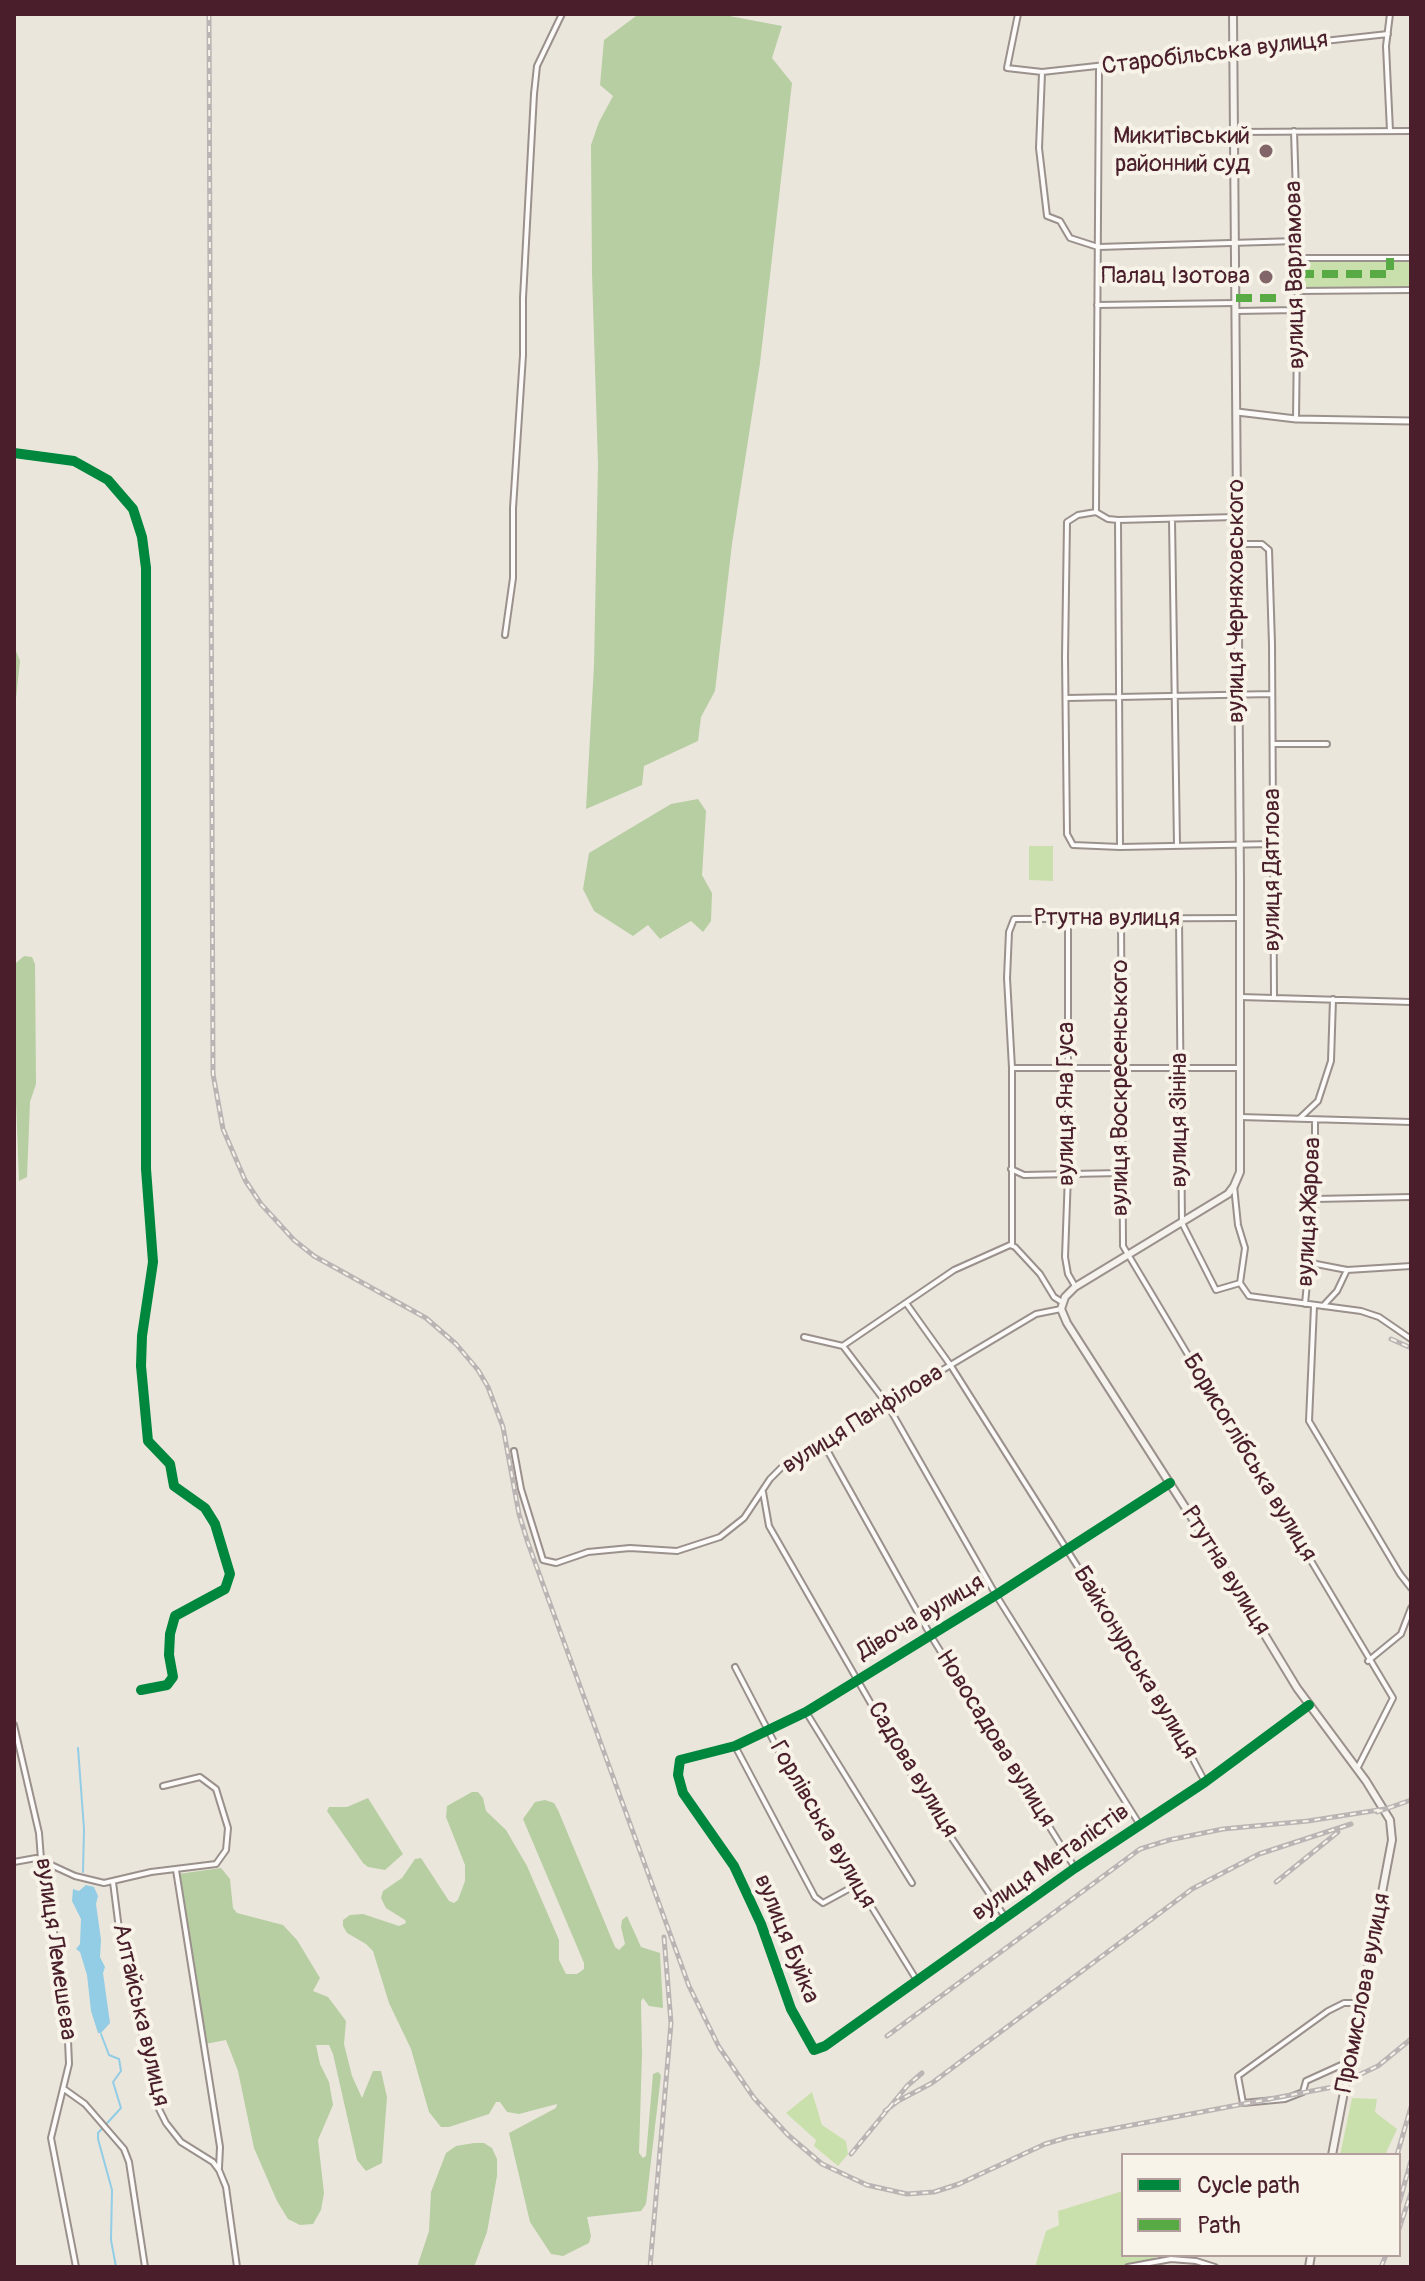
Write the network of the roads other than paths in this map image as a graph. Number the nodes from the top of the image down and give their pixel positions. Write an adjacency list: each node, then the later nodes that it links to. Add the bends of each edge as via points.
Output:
1 (562, 14): 32 (street, via 537,66 534,94 513,578)
2 (1018, 14): 8 (street, Старобільська вулиця, via 1007,68)
3 (1233, 14): 6 (main road, вулиця Черняховського)
4 (1390, 14): 5 (street)
5 (1388, 34): 6 (street, Старобільська вулиця); 10 (street)
6 (1233, 51): 7 (street, Старобільська вулиця); 12 (main road, вулиця Черняховського)
7 (1099, 67): 8 (street, Старобільська вулиця); 15 (street)
8 (1042, 72): 15 (street, via 1039,148 1047,216 1060,221 1070,238)
9 (1294, 131): 10 (street); 12 (street); 13 (street, вулиця Варламова)
10 (1390, 131): 11 (street)
11 (1411, 131)
12 (1234, 132): 14 (main road, вулиця Черняховського)
13 (1297, 241): 14 (street); 16 (street, вулиця Варламова)
14 (1235, 244): 15 (street); 21 (main road, вулиця Черняховського)
15 (1098, 247): 20 (street)
16 (1298, 258): 17 (street); 19 (street, вулиця Варламова)
17 (1411, 258)
18 (1411, 290): 19 (street)
19 (1297, 291): 22 (street, вулиця Варламова)
20 (1097, 305): 21 (street); 27 (street)
21 (1236, 307): 22 (street); 23 (main road, вулиця Черняховського)
22 (1297, 310): 24 (street, вулиця Варламова)
23 (1237, 412): 24 (street); 28 (main road, вулиця Черняховського)
24 (1296, 419): 25 (street)
25 (1411, 421)
26 (14, 453): 97 (street, via 74,461 108,480 133,509 146,568 146,1169 153,1262 141,1366 148,1441 170,1464 174,1486 205,1508 215,1524 230,1574 225,1589 175,1616 169,1655 173,1677 167,1685)
27 (1096, 512): 29 (street); 37 (street, via 1067,522)
28 (1237, 517): 30 (street); 31 (main road, вулиця Черняховського)
29 (1118, 520): 30 (street); 36 (street)
30 (1172, 520): 33 (street)
31 (1237, 544): 34 (street, вулиця Дятлова, via 1262,544 1269,550); 35 (main road, вулиця Черняховського)
32 (505, 635)
33 (1175, 694): 35 (street); 36 (street); 41 (street)
34 (1272, 694): 35 (street); 38 (street, вулиця Дятлова)
35 (1237, 695): 42 (main road, вулиця Черняховського)
36 (1119, 696): 37 (street); 43 (street)
37 (1067, 698): 43 (street, via 1067,834 1073,845)
38 (1273, 744): 39 (street); 40 (street, вулиця Дятлова)
39 (1327, 744)
40 (1273, 844): 42 (street); 49 (street, вулиця Дятлова)
41 (1177, 845): 42 (street); 43 (street)
42 (1240, 845): 45 (main road, вулиця Черняховського)
43 (1120, 847)
44 (1121, 918): 46 (street, Ртутна вулиця); 47 (street, Ртутна вулиця); 55 (street, вулиця Воскресенського)
45 (1239, 918): 47 (street, Ртутна вулиця); 48 (main road, вулиця Черняховського)
46 (1068, 919): 52 (street, Ртутна вулиця, via 1014,919 1009,932); 54 (street, вулиця Яна Гуса)
47 (1179, 919): 56 (street, вулиця Зініна)
48 (1240, 997): 49 (street); 53 (main road, вулиця Черняховського)
49 (1274, 997): 50 (street)
50 (1333, 999): 51 (street); 58 (street, via 1331,1061 1318,1101)
51 (1411, 1002)
52 (1012, 1068): 54 (street); 61 (street, Ртутна вулиця)
53 (1240, 1068): 56 (street); 57 (main road, вулиця Черняховського)
54 (1068, 1069): 55 (street); 63 (street, вулиця Яна Гуса)
55 (1121, 1069): 56 (street); 62 (street, вулиця Воскресенського)
56 (1180, 1069): 67 (street, вулиця Зініна)
57 (1240, 1117): 58 (street); 64 (main road, вулиця Черняховського, via 1240,1172)
58 (1297, 1119): 59 (street)
59 (1315, 1120): 60 (street); 66 (street, вулиця Жарова)
60 (1411, 1122)
61 (1011, 1169): 63 (street, via 1024,1175); 68 (street, Ртутна вулиця)
62 (1120, 1173): 63 (street); 69 (street, вулиця Воскресенського)
63 (1068, 1174): 74 (street, вулиця Яна Гуса, via 1065,1257)
64 (1234, 1186): 67 (main road); 73 (street, via 1245,1248)
65 (1411, 1197): 66 (street)
66 (1315, 1199): 70 (street, вулиця Жарова)
67 (1182, 1223): 69 (main road); 73 (street, вулиця Зініна, via 1216,1290)
68 (1011, 1245): 75 (street, via 954,1270); 77 (street, Ртутна вулиця)
69 (1127, 1256): 74 (main road); 94 (street, Борисоглібська вулиця, via 1338,1602)
70 (1311, 1263): 72 (street); 76 (street, вулиця Жарова)
71 (1411, 1266): 72 (street)
72 (1347, 1270): 79 (street)
73 (1240, 1283): 76 (street, via 1249,1296)
74 (1075, 1287): 77 (main road)
75 (906, 1303): 82 (street); 83 (street, Байконурська вулиця)
76 (1305, 1304): 78 (street)
77 (1061, 1305): 83 (street, вулиця Панфілова, via 1036,1314); 87 (main road, Ртутна вулиця, via 1067,1323)
78 (1314, 1306): 79 (street); 90 (street, вулиця Жарова, via 1309,1421)
79 (1323, 1306): 81 (street, via 1379,1317)
80 (804, 1337): 82 (street)
81 (1411, 1339)
82 (843, 1346): 84 (street)
83 (951, 1366): 84 (street, вулиця Панфілова); 89 (street, Байконурська вулиця)
84 (887, 1404): 85 (street, вулиця Панфілова); 91 (street)
85 (822, 1441): 88 (street, вулиця Панфілова, via 785,1464); 93 (street, Новосадова вулиця)
86 (514, 1451): 88 (street, вулиця Панфілова, via 543,1560 556,1563 588,1552 677,1551 720,1537 744,1518)
87 (1170, 1483): 89 (street, Дівоча вулиця); 98 (main road, Ртутна вулиця)
88 (762, 1490): 96 (street, Садова вулиця, via 769,1526)
89 (1067, 1550): 91 (street, Дівоча вулиця); 105 (street, Байконурська вулиця)
90 (1411, 1588)
91 (996, 1595): 93 (street, Дівоча вулиця); 107 (street)
92 (1411, 1608): 94 (street, via 1401,1634)
93 (931, 1636): 96 (street, Дівоча вулиця); 111 (street, Новосадова вулиця)
94 (1368, 1661): 104 (street, Борисоглібська вулиця, via 1393,1698)
95 (735, 1667): 101 (street, Горлівська вулиця)
96 (858, 1679): 99 (street, Дівоча вулиця); 116 (street, Садова вулиця, via 928,1803)
97 (141, 1690)
98 (1309, 1705): 104 (main road, Ртутна вулиця); 105 (street, вулиця Металістів)
99 (806, 1712): 101 (street, Дівоча вулиця); 114 (street)
100 (14, 1725): 109 (street, вулиця Лемешєва)
101 (767, 1731): 102 (street, Дівоча вулиця); 115 (street, Горлівська вулиця)
102 (735, 1746): 103 (street, Дівоча вулиця); 115 (street, via 815,1897 823,1903)
103 (680, 1760): 119 (street, вулиця Буйка, via 683,1793 734,1866 791,2009)
104 (1357, 1769): 108 (main road, Ртутна вулиця, via 1385,1809)
105 (1205, 1782): 107 (street, вулиця Металістів)
106 (163, 1786): 112 (street, via 200,1777 216,1789 228,1828 226,1850 216,1864)
107 (1140, 1825): 111 (street, вулиця Металістів)
108 (1392, 1830): 118 (main road, Промислова вулиця)
109 (41, 1859): 110 (street); 113 (street, via 75,1876); 121 (street, вулиця Лемешєва, via 68,2040)
110 (14, 1862)
111 (1075, 1868): 116 (street, вулиця Металістів)
112 (176, 1870): 113 (street); 123 (street, via 220,2147)
113 (113, 1882): 123 (street, Алтайська вулиця, via 159,2109 181,2142)
114 (912, 1883)
115 (856, 1885): 117 (street, Горлівська вулиця)
116 (1006, 1918): 117 (street, вулиця Металістів)
117 (916, 1979): 119 (street, вулиця Металістів)
118 (1362, 2003): 120 (main road, Промислова вулиця); 120 (street, via 1344,2003 1328,2011 1238,2076 1243,2103 1303,2092 1306,2081)
119 (814, 2050)
120 (1352, 2060): 122 (main road, Промислова вулиця)
121 (63, 2088): 124 (street, вулиця Лемешєва, via 51,2138); 125 (street, via 85,2104 124,2149)
122 (1332, 2153)
123 (219, 2170): 126 (street)
124 (76, 2267)
125 (145, 2267)
126 (237, 2267)
127 (1128, 2267): 128 (street, via 1171,2259)
128 (1215, 2267)

